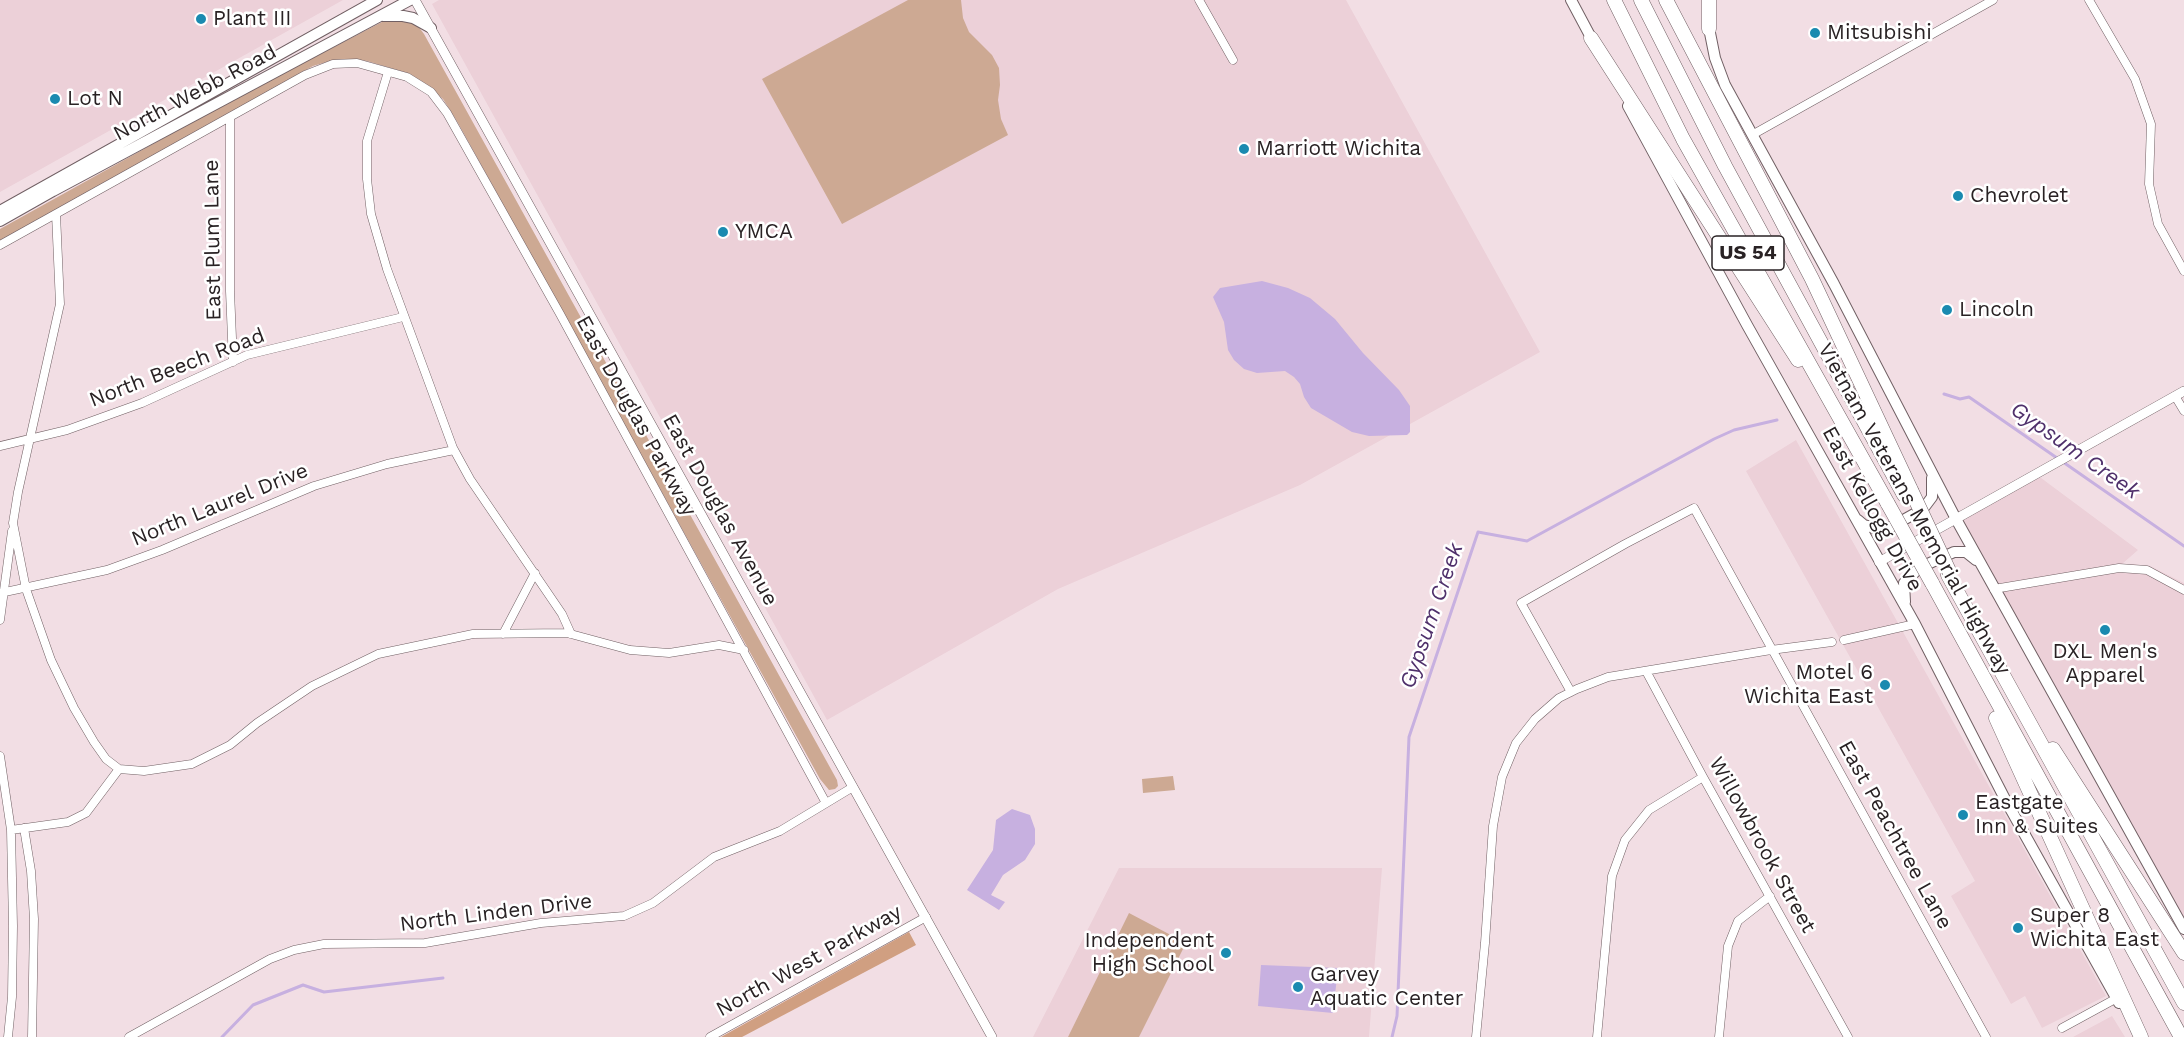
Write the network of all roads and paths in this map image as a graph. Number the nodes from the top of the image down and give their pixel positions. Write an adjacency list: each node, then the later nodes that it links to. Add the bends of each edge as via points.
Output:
1 (376, 0): 20 (main road, North Webb Road)
2 (410, 0): 12 (main road, North Webb Road)
3 (416, 0): 13 (street, East Douglas Avenue)
4 (1199, 0): 16 (street)
5 (1571, 0): 15 (main road, East Kellogg Drive)
6 (1614, 0): 33 (highway, Vietnam Veterans Memorial Highway / US 54, via 1683,139)
7 (1641, 0): 34 (highway, Vietnam Veterans Memorial Highway / US 54, via 1725,166)
8 (1666, 0): 34 (highway, via 1812,279)
9 (1707, 0): 14 (highway)
10 (1994, 0): 19 (street)
11 (2089, 0): 24 (street, via 2135,80 2151,124 2149,184 2158,224)
12 (380, 16): 13 (main road, via 413,18); 22 (main road, North Webb Road)
13 (431, 28): 61 (street, East Douglas Avenue)
14 (1709, 29): 19 (main road, via 1725,85)
15 (1591, 38): 33 (highway); 35 (main road, East Kellogg Drive)
16 (1233, 60)
17 (388, 72): 18 (street, East Douglas Parkway, via 357,63 333,64 305,75); 25 (street, via 368,141 367,179 371,214); 54 (street, East Douglas Parkway, via 407,77 431,92 447,113)
18 (230, 117): 21 (street, East Douglas Parkway); 26 (street, East Plum Lane)
19 (1752, 135): 32 (main road)
20 (0, 211)
21 (56, 214): 23 (street, East Douglas Parkway); 29 (street, via 60,304)
22 (0, 221)
23 (0, 245)
24 (2184, 271)
25 (403, 316): 26 (street, North Beech Road, via 247,355); 31 (street)
26 (233, 362): 29 (street, North Beech Road, via 142,403)
27 (2180, 393): 28 (street); 36 (street)
28 (2184, 411)
29 (30, 440): 30 (street, North Beech Road); 37 (street)
30 (0, 446)
31 (454, 450): 40 (street); 41 (street, North Laurel Drive, via 387,464 314,486 107,570)
32 (1932, 474): 35 (main road, via 1932,497 1923,509 1881,530); 36 (main road)
33 (1874, 478): 47 (highway, Vietnam Veterans Memorial Highway / US 54, bridge)
34 (1907, 492): 53 (highway, Vietnam Veterans Memorial Highway / US 54, bridge)
35 (1855, 518): 38 (main road, East Kellogg Drive)
36 (1956, 519): 38 (street); 39 (main road)
37 (13, 523): 41 (street); 44 (street)
38 (1880, 562): 45 (main road, East Kellogg Drive)
39 (1981, 564): 42 (main road); 45 (main road, via 1970,554 1954,552 1919,568 1904,583)
40 (535, 573): 49 (street); 50 (street)
41 (26, 589): 44 (street, North Laurel Drive); 59 (street, via 51,660 74,708 106,759)
42 (1994, 589): 43 (street, via 2119,568 2147,570); 67 (main road)
43 (2184, 590)
44 (2, 593): 46 (street)
45 (1906, 609): 48 (main road, East Kellogg Drive)
46 (0, 620)
47 (1952, 621): 82 (highway); 83 (highway, Vietnam Veterans Memorial Highway / US 54)
48 (1915, 624): 51 (street); 69 (main road, East Kellogg Drive, via 2006,801)
49 (503, 634): 50 (street); 59 (street, via 473,634 378,654 312,686 230,745 192,764 144,771)
50 (571, 634): 54 (street, via 630,650 669,653 719,645)
51 (1844, 640)
52 (1832, 642): 55 (street)
53 (1988, 646): 68 (highway); 70 (highway, Vietnam Veterans Memorial Highway / US 54)
54 (744, 650): 62 (street, East Douglas Parkway)
55 (1771, 650): 56 (street); 57 (street, East Peachtree Lane, via 1694,508 1521,603); 81 (street, East Peachtree Lane)
56 (1647, 670): 57 (street, via 1608,677); 60 (street, Willowbrook Street)
57 (1571, 692): 77 (street, via 1535,719 1516,743 1502,777 1492,826)
58 (0, 756): 64 (street)
59 (119, 769): 63 (street, via 86,813 68,822)
60 (1703, 777): 65 (street, Willowbrook Street); 78 (street, via 1649,810 1625,840 1612,876)
61 (854, 787): 62 (street, North Linden Drive); 66 (street, East Douglas Avenue)
62 (826, 803): 74 (street, North Linden Drive, via 780,831 714,857 653,903 624,916 541,922 425,943 324,944 294,950 270,959)
63 (24, 828): 64 (street); 73 (street, via 34,919)
64 (11, 830): 72 (street, via 13,938)
65 (1770, 896): 79 (street, via 1738,921 1728,946); 80 (street, Willowbrook Street)
66 (926, 917): 75 (street, North West Parkway); 76 (street, East Douglas Avenue)
67 (2184, 929)
68 (2184, 953)
69 (2116, 998): 71 (street); 82 (main road, East Kellogg Drive)
70 (2184, 1004)
71 (2062, 1028)
72 (8, 1037)
73 (32, 1037)
74 (129, 1037)
75 (710, 1037)
76 (992, 1037)
77 (1476, 1037)
78 (1597, 1037)
79 (1719, 1037)
80 (1848, 1037)
81 (1986, 1037)
82 (2140, 1037)
83 (2181, 1037)

